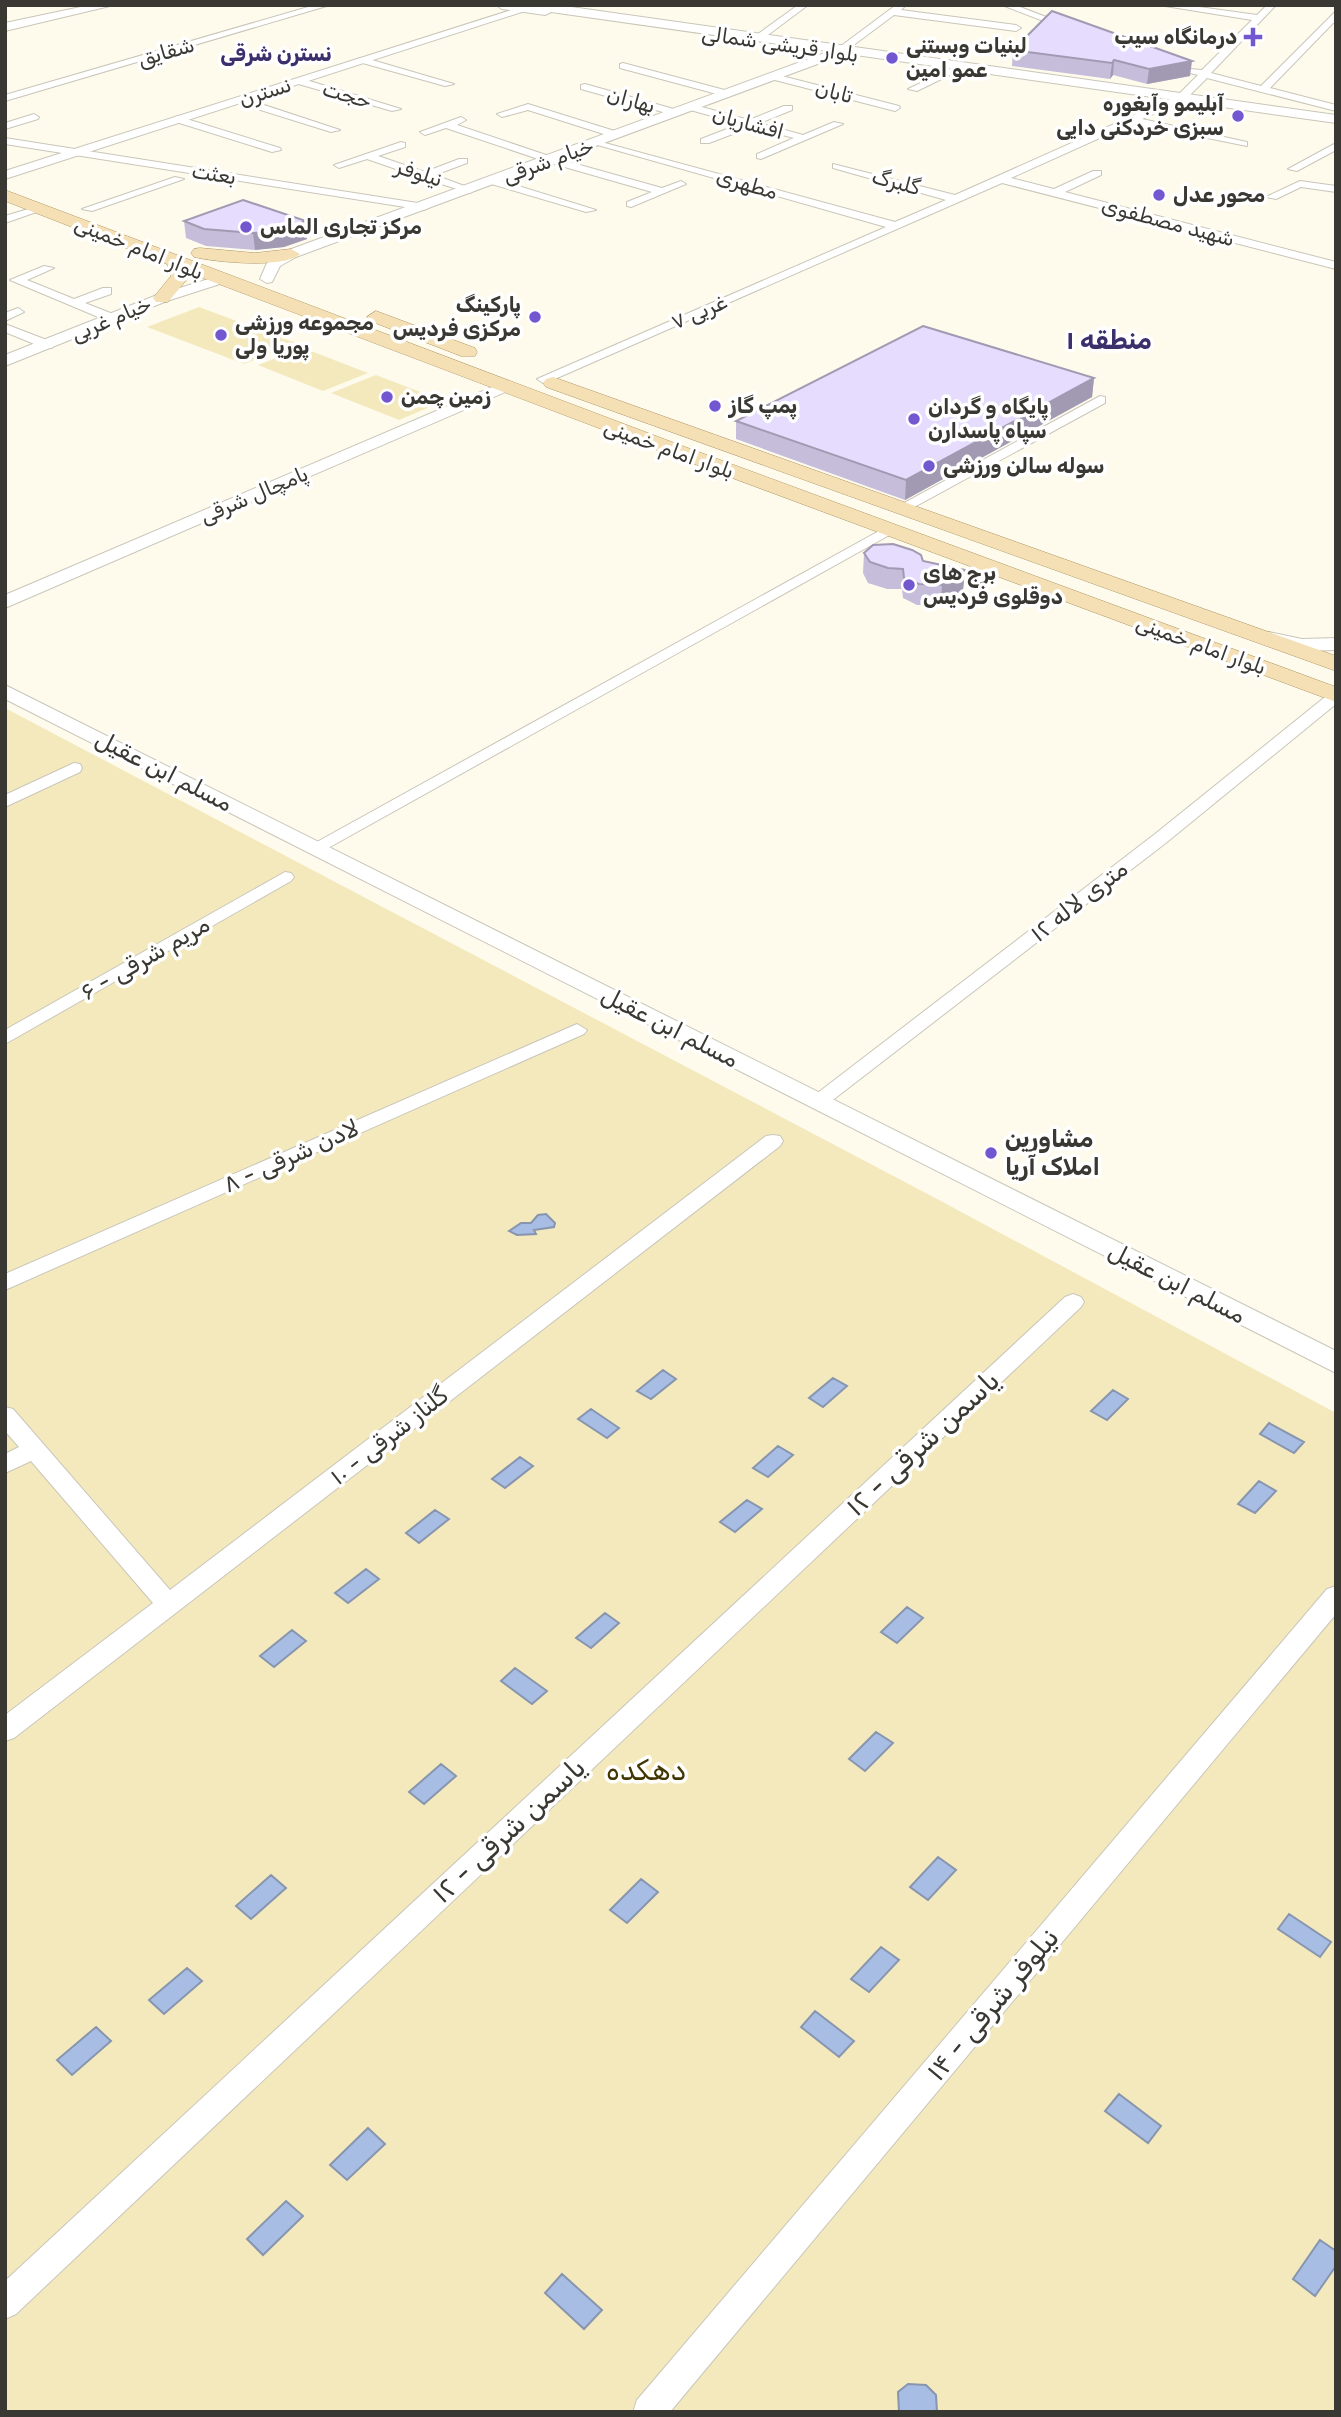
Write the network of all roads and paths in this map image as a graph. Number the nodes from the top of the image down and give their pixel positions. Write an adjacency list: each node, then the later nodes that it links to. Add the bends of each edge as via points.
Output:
1 (108, 5): 7 (main road)
2 (326, 5): 33 (street, شقایق)
3 (502, 5): 8 (main road, بلوار قریشی شمالی)
4 (804, 5): 18 (street)
5 (1006, 5): 17 (street)
6 (1272, 5): 13 (street)
7 (69, 7): 14 (main road); 15 (main road)
8 (526, 7): 12 (main road, بلوار قریشی شمالی); 20 (street, نسترن)
9 (898, 8): 16 (street); 19 (street)
10 (1165, 8): 13 (street)
11 (1336, 14): 32 (street)
12 (586, 15): 18 (main road, بلوار قریشی شمالی); 19 (main road, بلوار قریشی شمالی)
13 (1258, 18): 24 (street)
14 (5, 19)
15 (5, 27)
16 (1016, 28)
17 (1082, 32)
18 (761, 36): 19 (main road, بلوار قریشی شمالی)
19 (841, 50): 23 (main road, بلوار قریشی شمالی); 25 (street, خیام شرقی); 27 (main road, بلوار قریشی شمالی)
20 (362, 60): 26 (street, نسترن); 29 (street)
21 (622, 66): 34 (street)
22 (1178, 66): 24 (street)
23 (957, 69): 27 (main road, بلوار قریشی شمالی); 31 (street)
24 (1204, 75): 32 (street); 38 (street)
25 (774, 77): 34 (street, خیام شرقی); 35 (street, تابان)
26 (299, 81): 39 (street, نسترن); 45 (street, حجت)
27 (1058, 81): 38 (main road, بلوار قریشی شمالی)
28 (5, 84): 33 (street)
29 (449, 84)
30 (585, 88): 46 (street, بهاران)
31 (913, 89)
32 (1262, 90): 42 (street)
33 (28, 92): 37 (street, شقایق)
34 (728, 94): 41 (street, خیام شرقی)
35 (852, 94): 40 (street); 44 (street, تابان)
36 (1336, 97): 42 (street)
37 (5, 98)
38 (1181, 98): 51 (main road, بلوار قریشی شمالی); 52 (street)
39 (239, 100): 49 (street, نسترن); 57 (street)
40 (825, 104)
41 (691, 107): 46 (street, خیام شرقی); 53 (street, افشاریان)
42 (1332, 107)
43 (788, 108): 53 (street)
44 (895, 108)
45 (396, 109)
46 (677, 113): 60 (street, خیام شرقی)
47 (502, 114): 60 (street, via 528,107)
48 (34, 117): 55 (street)
49 (177, 119): 69 (street); 71 (street, نسترن)
50 (467, 119): 56 (street)
51 (1336, 119)
52 (1131, 120): 70 (street, via 1248,142); 86 (street)
53 (748, 123): 61 (street, افشاریان); 64 (street)
54 (838, 124): 61 (street)
55 (5, 125)
56 (447, 125): 58 (street); 62 (street)
57 (335, 130)
58 (425, 132)
59 (512, 132): 62 (street)
60 (617, 135): 65 (street, خیام شرقی)
61 (804, 138): 73 (street)
62 (491, 140): 68 (street); 75 (street)
63 (5, 141): 71 (street, بعثت)
64 (705, 141)
65 (598, 142): 75 (street, خیام شرقی); 109 (street, مطهری)
66 (401, 145): 72 (street)
67 (1336, 146): 79 (street)
68 (470, 147)
69 (276, 150)
70 (1228, 151)
71 (77, 152): 83 (street, نسترن); 102 (street, بعثت)
72 (367, 156): 77 (street); 82 (street, نیلوفر)
73 (761, 156)
74 (854, 159): 91 (street, گلبرگ, via 832,168)
75 (551, 160): 80 (street); 87 (street, خیام شرقی)
76 (463, 161): 82 (street)
77 (339, 165)
78 (607, 167): 80 (street)
79 (1293, 169)
80 (593, 172): 88 (street); 94 (street)
81 (1097, 173): 96 (street)
82 (425, 175): 89 (street); 93 (street, نیلوفر)
83 (5, 176): 107 (main road, بلوار امام خمینی)
84 (920, 177): 91 (street)
85 (179, 179): 107 (street)
86 (1001, 179): 96 (street, شهید مصطفوی); 100 (street)
87 (492, 181): 93 (street, خیام شرقی); 98 (street)
88 (568, 181)
89 (405, 182)
90 (681, 184): 94 (street)
91 (904, 184): 95 (street); 100 (street, گلبرگ)
92 (1336, 189): 99 (street, via 1300,184)
93 (470, 190): 102 (street, خیام شرقی)
94 (661, 191): 101 (street)
95 (889, 192)
96 (1055, 193): 114 (street, شهید مصطفوی)
97 (5, 195): 104 (main road, بلوار امام خمینی)
98 (546, 197): 103 (street); 105 (street)
99 (1272, 197)
100 (956, 199): 109 (street)
101 (631, 204)
102 (424, 207): 112 (street, خیام شرقی)
103 (521, 207)
104 (39, 209): 107 (main road, بلوار امام خمینی); 108 (street)
105 (590, 210)
106 (110, 216): 107 (main road, بلوار امام خمینی)
107 (86, 218): 113 (main road, بلوار امام خمینی)
108 (5, 220)
109 (896, 226): 127 (street, ۷ غربی)
110 (135, 227): 111 (main road, بلوار امام خمینی)
111 (200, 253): 112 (main road, via 255,258); 117 (main road, بلوار امام خمینی)
112 (291, 254): 117 (street, خیام شرقی, via 276,261)
113 (176, 263): 116 (main road, بلوار امام خمینی); 119 (main road, via 180,277)
114 (1336, 266)
115 (48, 268): 120 (street, via 16,280)
116 (218, 279): 119 (street, خیام غربی); 124 (main road, بلوار امام خمینی)
117 (267, 279): 123 (main road, بلوار امام خمینی)
118 (107, 291): 120 (street)
119 (162, 298): 121 (street, خیام غربی)
120 (74, 303): 121 (street)
121 (114, 319): 125 (street, خیام غربی)
122 (5, 328): 125 (street)
123 (424, 333): 124 (main road, via 414,344); 127 (main road, بلوار امام خمینی)
124 (391, 344): 128 (main road, بلوار امام خمینی)
125 (48, 345): 126 (street, خیام غربی)
126 (5, 361)
127 (543, 380): 130 (main road, بلوار امام خمینی)
128 (503, 387): 131 (main road, بلوار امام خمینی); 132 (street, پامچال شرقی)
129 (1100, 400): 130 (street)
130 (902, 508): 133 (main road, بلوار امام خمینی)
131 (888, 530): 137 (main road, بلوار امام خمینی); 140 (street)
132 (5, 602)
133 (1264, 637): 134 (main road, via 1302,645); 135 (main road, بلوار امام خمینی)
134 (1336, 644)
135 (1336, 664)
136 (5, 691): 140 (street, مسلم ابن عقیل)
137 (1336, 695): 144 (street, ۱۲ متری لاله, via 1161,838)
138 (74, 768): 139 (street)
139 (5, 802)
140 (315, 848): 144 (street, مسلم ابن عقیل)
141 (285, 877): 143 (street, مریم شرقی - ۶)
142 (577, 1030): 146 (street, لادن شرقی - ۸)
143 (5, 1038)
144 (818, 1102): 148 (street, مسلم ابن عقیل)
145 (773, 1141): 153 (street, گلناز شرقی - ۱۰)
146 (5, 1283)
147 (1073, 1302): 155 (street, یاسمن شرقی - ۱۲)
148 (1336, 1363)
149 (5, 1415): 150 (street)
150 (34, 1450): 151 (street); 153 (street)
151 (5, 1464)
152 (1336, 1596): 156 (street, نیلوفر شرقی - ۱۴)
153 (168, 1604): 154 (street, گلناز شرقی - ۱۰)
154 (5, 1730)
155 (5, 2303)
156 (649, 2412)

